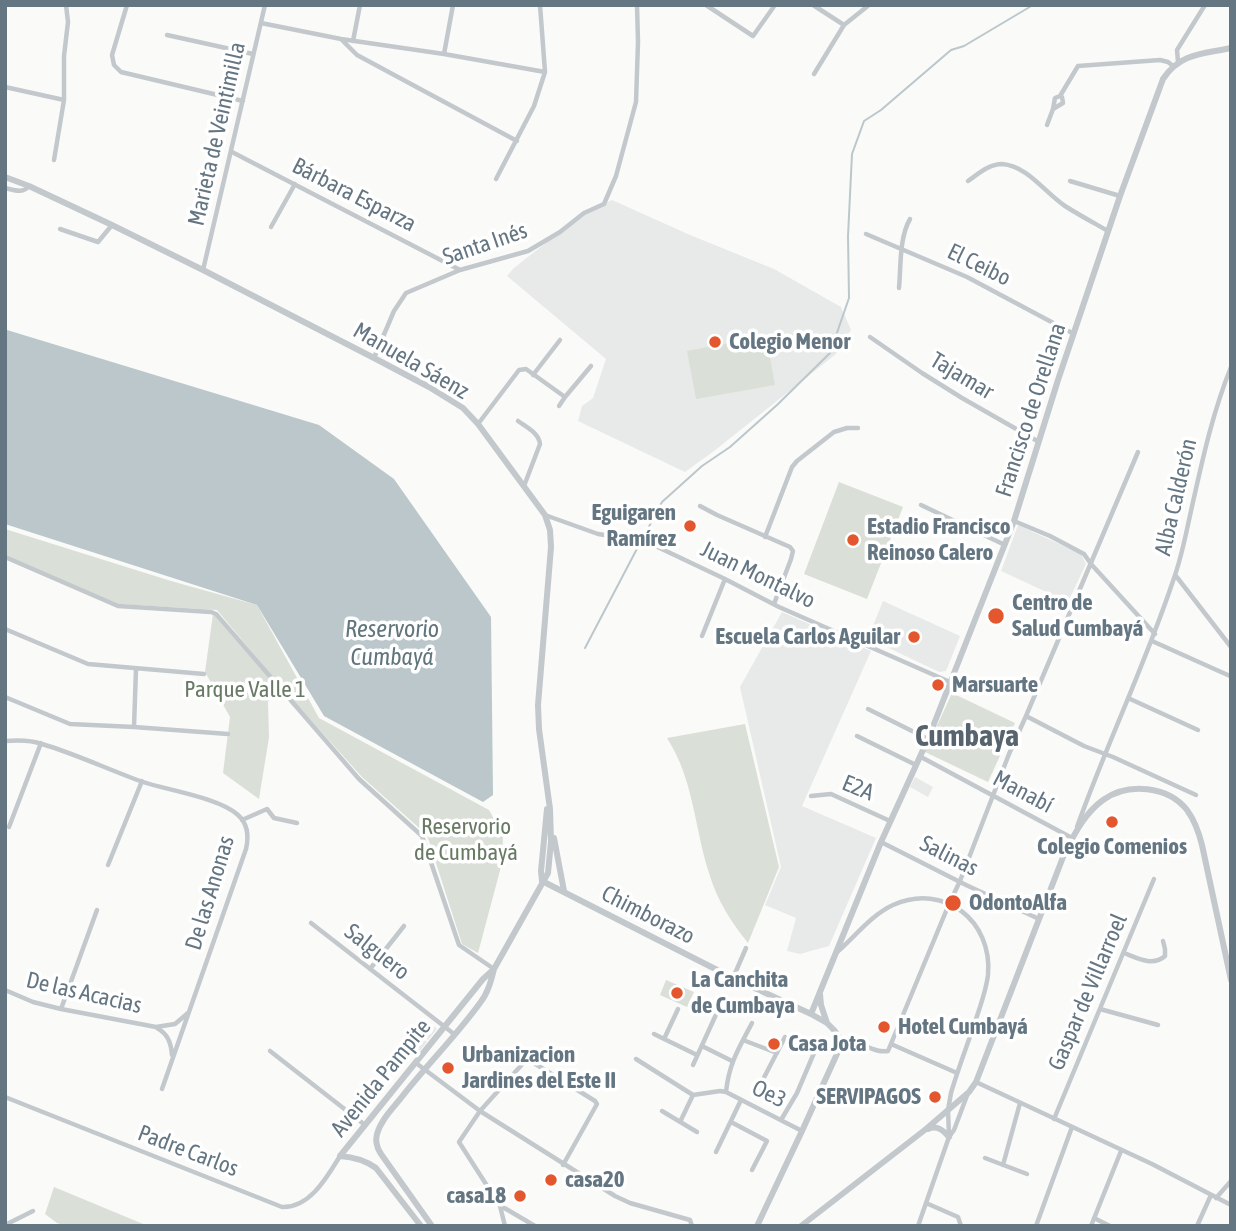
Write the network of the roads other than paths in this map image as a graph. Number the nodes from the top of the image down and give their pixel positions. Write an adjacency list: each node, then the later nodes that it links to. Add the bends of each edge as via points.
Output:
1 (66, 5): 25 (street)
2 (127, 5): 26 (street, via 112,55 121,72)
3 (265, 5): 13 (street, Marieta de Veintimilla)
4 (360, 5): 17 (street)
5 (453, 5): 20 (street)
6 (540, 5): 22 (street)
7 (637, 5): 47 (street, Santa Inés, via 636,102 604,204 528,251)
8 (706, 5): 9 (street, via 753,36)
9 (775, 5)
10 (813, 5): 14 (street)
11 (869, 5): 14 (street)
12 (1205, 5): 21 (street, via 1177,50)
13 (261, 23): 16 (street); 19 (street, Marieta de Veintimilla)
14 (844, 25): 23 (street)
15 (167, 35): 19 (street)
16 (341, 39): 17 (street); 28 (street, via 356,55)
17 (354, 41): 20 (street)
18 (1231, 48): 21 (street)
19 (253, 54): 26 (street, Marieta de Veintimilla)
20 (444, 54): 22 (street)
21 (1175, 64): 27 (street, via 1160,60 1080,65 1055,98); 38 (street, Francisco de Orellana, via 1163,79)
22 (545, 72): 28 (street)
23 (814, 74)
24 (5, 87): 25 (street)
25 (64, 100): 30 (street)
26 (243, 101): 29 (street, Marieta de Veintimilla)
27 (1047, 125)
28 (517, 141): 32 (street)
29 (232, 152): 35 (street, Bárbara Esparza); 46 (street, Marieta de Veintimilla)
30 (54, 160)
31 (5, 177): 36 (street, Manuela Sáenz)
32 (496, 179)
33 (968, 181): 43 (street, via 989,167 1009,166)
34 (1070, 181): 38 (street)
35 (295, 184): 41 (street); 47 (street, Bárbara Esparza)
36 (29, 186): 37 (street, via 20,192); 40 (street, Manuela Sáenz)
37 (5, 188)
38 (1120, 196): 43 (street, Francisco de Orellana)
39 (910, 219): 45 (street)
40 (112, 225): 42 (street, via 98,243); 46 (street, Manuela Sáenz)
41 (271, 228)
42 (60, 229)
43 (1109, 231): 49 (street, Francisco de Orellana)
44 (866, 234): 45 (street, El Ceibo)
45 (902, 249): 48 (street); 49 (street, El Ceibo, via 967,276)
46 (203, 270): 52 (street, Manuela Sáenz)
47 (460, 270): 52 (street, Santa Inés, via 405,293)
48 (899, 288)
49 (1073, 334): 61 (street, Francisco de Orellana)
50 (870, 337): 61 (street, Tajamar, via 942,386)
51 (560, 340): 55 (street)
52 (374, 358): 59 (street, Manuela Sáenz, via 463,408)
53 (591, 366): 56 (street)
54 (1231, 367): 72 (street, Alba Calderón, via 1207,439)
55 (533, 375): 56 (street); 59 (street, via 519,370)
56 (565, 397): 57 (street)
57 (559, 406)
58 (518, 421): 63 (street, via 540,440)
59 (478, 424): 63 (street, Manuela Sáenz)
60 (858, 428): 68 (street, via 834,432 797,461)
61 (1039, 442): 67 (street, Francisco de Orellana)
62 (1138, 452): 71 (street)
63 (524, 486): 66 (street, Manuela Sáenz)
64 (921, 505): 69 (street)
65 (700, 506): 68 (street)
66 (545, 515): 73 (street, Juan Montalvo, via 598,534 645,541); 102 (street, Manuela Sáenz, via 551,547 538,705)
67 (1014, 521): 69 (street, Francisco de Orellana); 71 (street, via 1084,554)
68 (765, 537): 74 (street, via 793,551)
69 (1005, 545): 83 (street, Francisco de Orellana)
70 (6, 558): 125 (street, via 118,606 216,614 359,779 423,838 460,945)
71 (1091, 564): 76 (street); 87 (street)
72 (1175, 576): 76 (street, Alba Calderón); 79 (street)
73 (725, 579): 74 (street, Juan Montalvo); 77 (street)
74 (774, 604): 83 (street, Juan Montalvo)
75 (5, 629): 80 (street, via 88,664)
76 (1155, 634): 78 (street, Alba Calderón)
77 (702, 636)
78 (1152, 641): 82 (street); 85 (street)
79 (1231, 647)
80 (136, 669): 81 (street); 88 (street)
81 (204, 674)
82 (1230, 676)
83 (950, 682): 92 (street, Francisco de Orellana)
84 (5, 697): 88 (street, via 64,723)
85 (1128, 698): 89 (street); 95 (street)
86 (868, 709): 92 (street)
87 (1026, 716): 95 (street); 101 (street)
88 (134, 727): 90 (street)
89 (1198, 730)
90 (228, 734)
91 (857, 736): 97 (street)
92 (928, 739): 96 (street, Francisco de Orellana)
93 (5, 741): 94 (street, De las Anonas)
94 (41, 743): 98 (street, De las Anonas); 107 (street)
95 (1105, 754): 99 (street); 108 (street)
96 (921, 757): 97 (street, Francisco de Orellana); 101 (street, Manabí)
97 (917, 765): 105 (street, Francisco de Orellana)
98 (142, 781): 104 (street, De las Anonas, via 205,799 230,809); 110 (street)
99 (1196, 795)
100 (811, 796): 105 (street, E2A, via 831,794)
101 (992, 796): 108 (street, Manabí); 113 (street)
102 (548, 797): 103 (street, Manuela Sáenz); 112 (street, Manuela Sáenz)
103 (550, 809): 112 (street, Manuela Sáenz, via 548,873); 114 (street)
104 (242, 820): 106 (street, via 267,809 276,819); 134 (street, De las Anonas, via 249,836 246,849)
105 (890, 821): 109 (street, Francisco de Orellana)
106 (297, 823)
107 (9, 827)
108 (1073, 837): 117 (street); 127 (street, via 1094,807 1118,791 1149,790 1176,800 1197,827)
109 (881, 842): 113 (street, Salinas); 123 (street, Francisco de Orellana)
110 (108, 865)
111 (1154, 880): 122 (street, Gaspar de Villarroel)
112 (542, 881): 114 (street, Chimborazo); 125 (street, Avenida Pampite)
113 (961, 881): 115 (street); 117 (street, Salinas)
114 (564, 891): 126 (street, Chimborazo)
115 (949, 904): 123 (street, via 925,899 895,904); 147 (street); 159 (street, via 975,923 985,942 988,964 983,996)
116 (97, 910): 131 (street)
117 (1040, 919): 160 (street)
118 (311, 923): 124 (street, Salguero)
119 (404, 926): 124 (street)
120 (1163, 941): 122 (street, via 1165,956 1159,961)
121 (746, 948): 126 (street)
122 (1124, 953): 133 (street, Gaspar de Villarroel)
123 (835, 954): 128 (street, Francisco de Orellana)
124 (370, 968): 139 (street, Salguero)
125 (494, 968): 139 (street, Avenida Pampite); 141 (street, Avenida Pampite, via 482,1001)
126 (733, 978): 135 (street, Chimborazo)
127 (1231, 980)
128 (822, 985): 135 (street, Francisco de Orellana); 137 (street, via 821,1005)
129 (5, 990): 131 (street, De las Acacias)
130 (719, 1008): 148 (street)
131 (61, 1009): 140 (street, De las Acacias)
132 (678, 1009): 144 (street)
133 (1100, 1009): 138 (street); 172 (street, Gaspar de Villarroel)
134 (191, 1010): 140 (street, via 175,1024); 153 (street, De las Anonas)
135 (811, 1014): 137 (street, Chimborazo)
136 (752, 1023): 145 (street)
137 (827, 1023): 146 (street, Chimborazo)
138 (1158, 1025)
139 (445, 1026): 141 (street, Salguero); 156 (street, Avenida Pampite)
140 (156, 1027): 153 (street, via 169,1040)
141 (454, 1034): 158 (street, Avenida Pampite)
142 (654, 1034): 144 (street)
143 (785, 1037): 151 (street)
144 (664, 1039): 152 (street)
145 (743, 1040): 151 (street); 155 (street)
146 (841, 1041): 147 (street, via 885,1052); 179 (street)
147 (891, 1044): 159 (street)
148 (702, 1046): 152 (street); 155 (street)
149 (270, 1051): 176 (street)
150 (814, 1053): 173 (street)
151 (777, 1054): 163 (street)
152 (697, 1055): 157 (street)
153 (172, 1057): 161 (street, De las Anonas)
154 (636, 1059): 165 (street)
155 (732, 1062): 162 (street)
156 (416, 1063): 158 (street); 176 (street, Avenida Pampite)
157 (693, 1065)
158 (424, 1069): 170 (street); 180 (street, Avenida Pampite)
159 (957, 1073): 169 (street)
160 (976, 1082): 164 (street); 168 (street)
161 (162, 1089)
162 (723, 1091): 165 (street); 167 (street, Oe3)
163 (757, 1091)
164 (968, 1092): 169 (street); 182 (street)
165 (693, 1095): 174 (street)
166 (5, 1097): 185 (street, Padre Carlos, via 282,1207 299,1205 315,1192)
167 (741, 1100): 173 (street, Oe3); 175 (street)
168 (1020, 1103): 172 (street); 188 (street)
169 (948, 1110): 178 (street); 182 (street)
170 (480, 1111): 187 (street); 187 (street, via 526,1060 595,1101 596,1108); 197 (street, via 459,1142)
171 (662, 1111): 174 (street)
172 (1054, 1119): 177 (street)
173 (781, 1120): 179 (street, Oe3)
174 (680, 1122): 181 (street)
175 (731, 1122): 184 (street); 190 (street, via 766,1141)
176 (365, 1125): 180 (street); 185 (street, Avenida Pampite)
177 (1072, 1128): 183 (street); 210 (street)
178 (926, 1129): 182 (street, via 939,1128); 202 (street)
179 (802, 1130): 207 (street)
180 (378, 1131): 189 (street, Avenida Pampite, via 377,1149)
181 (697, 1132)
182 (949, 1137): 195 (street)
183 (1121, 1151): 194 (street); 199 (street)
184 (716, 1152)
185 (340, 1156): 192 (street, Avenida Pampite, via 367,1162)
186 (985, 1158): 188 (street)
187 (563, 1165): 200 (street, via 620,1199)
188 (1003, 1165): 191 (street)
189 (393, 1170): 192 (street); 204 (street, Avenida Pampite)
190 (752, 1170)
191 (1027, 1174)
192 (384, 1178): 203 (street, Avenida Pampite)
193 (1231, 1181): 194 (street)
194 (1214, 1197): 196 (street); 213 (street)
195 (926, 1203): 208 (street); 209 (street, via 958,1217)
196 (1231, 1205)
197 (500, 1206): 205 (street); 206 (street)
198 (33, 1211): 201 (street)
199 (1094, 1218): 211 (street); 212 (street)
200 (692, 1224)
201 (5, 1225)
202 (803, 1225)
203 (421, 1226)
204 (432, 1226)
205 (505, 1226)
206 (535, 1226)
207 (757, 1226)
208 (918, 1226)
209 (961, 1226)
210 (1036, 1226)
211 (1091, 1226)
212 (1110, 1226)
213 (1197, 1226)

